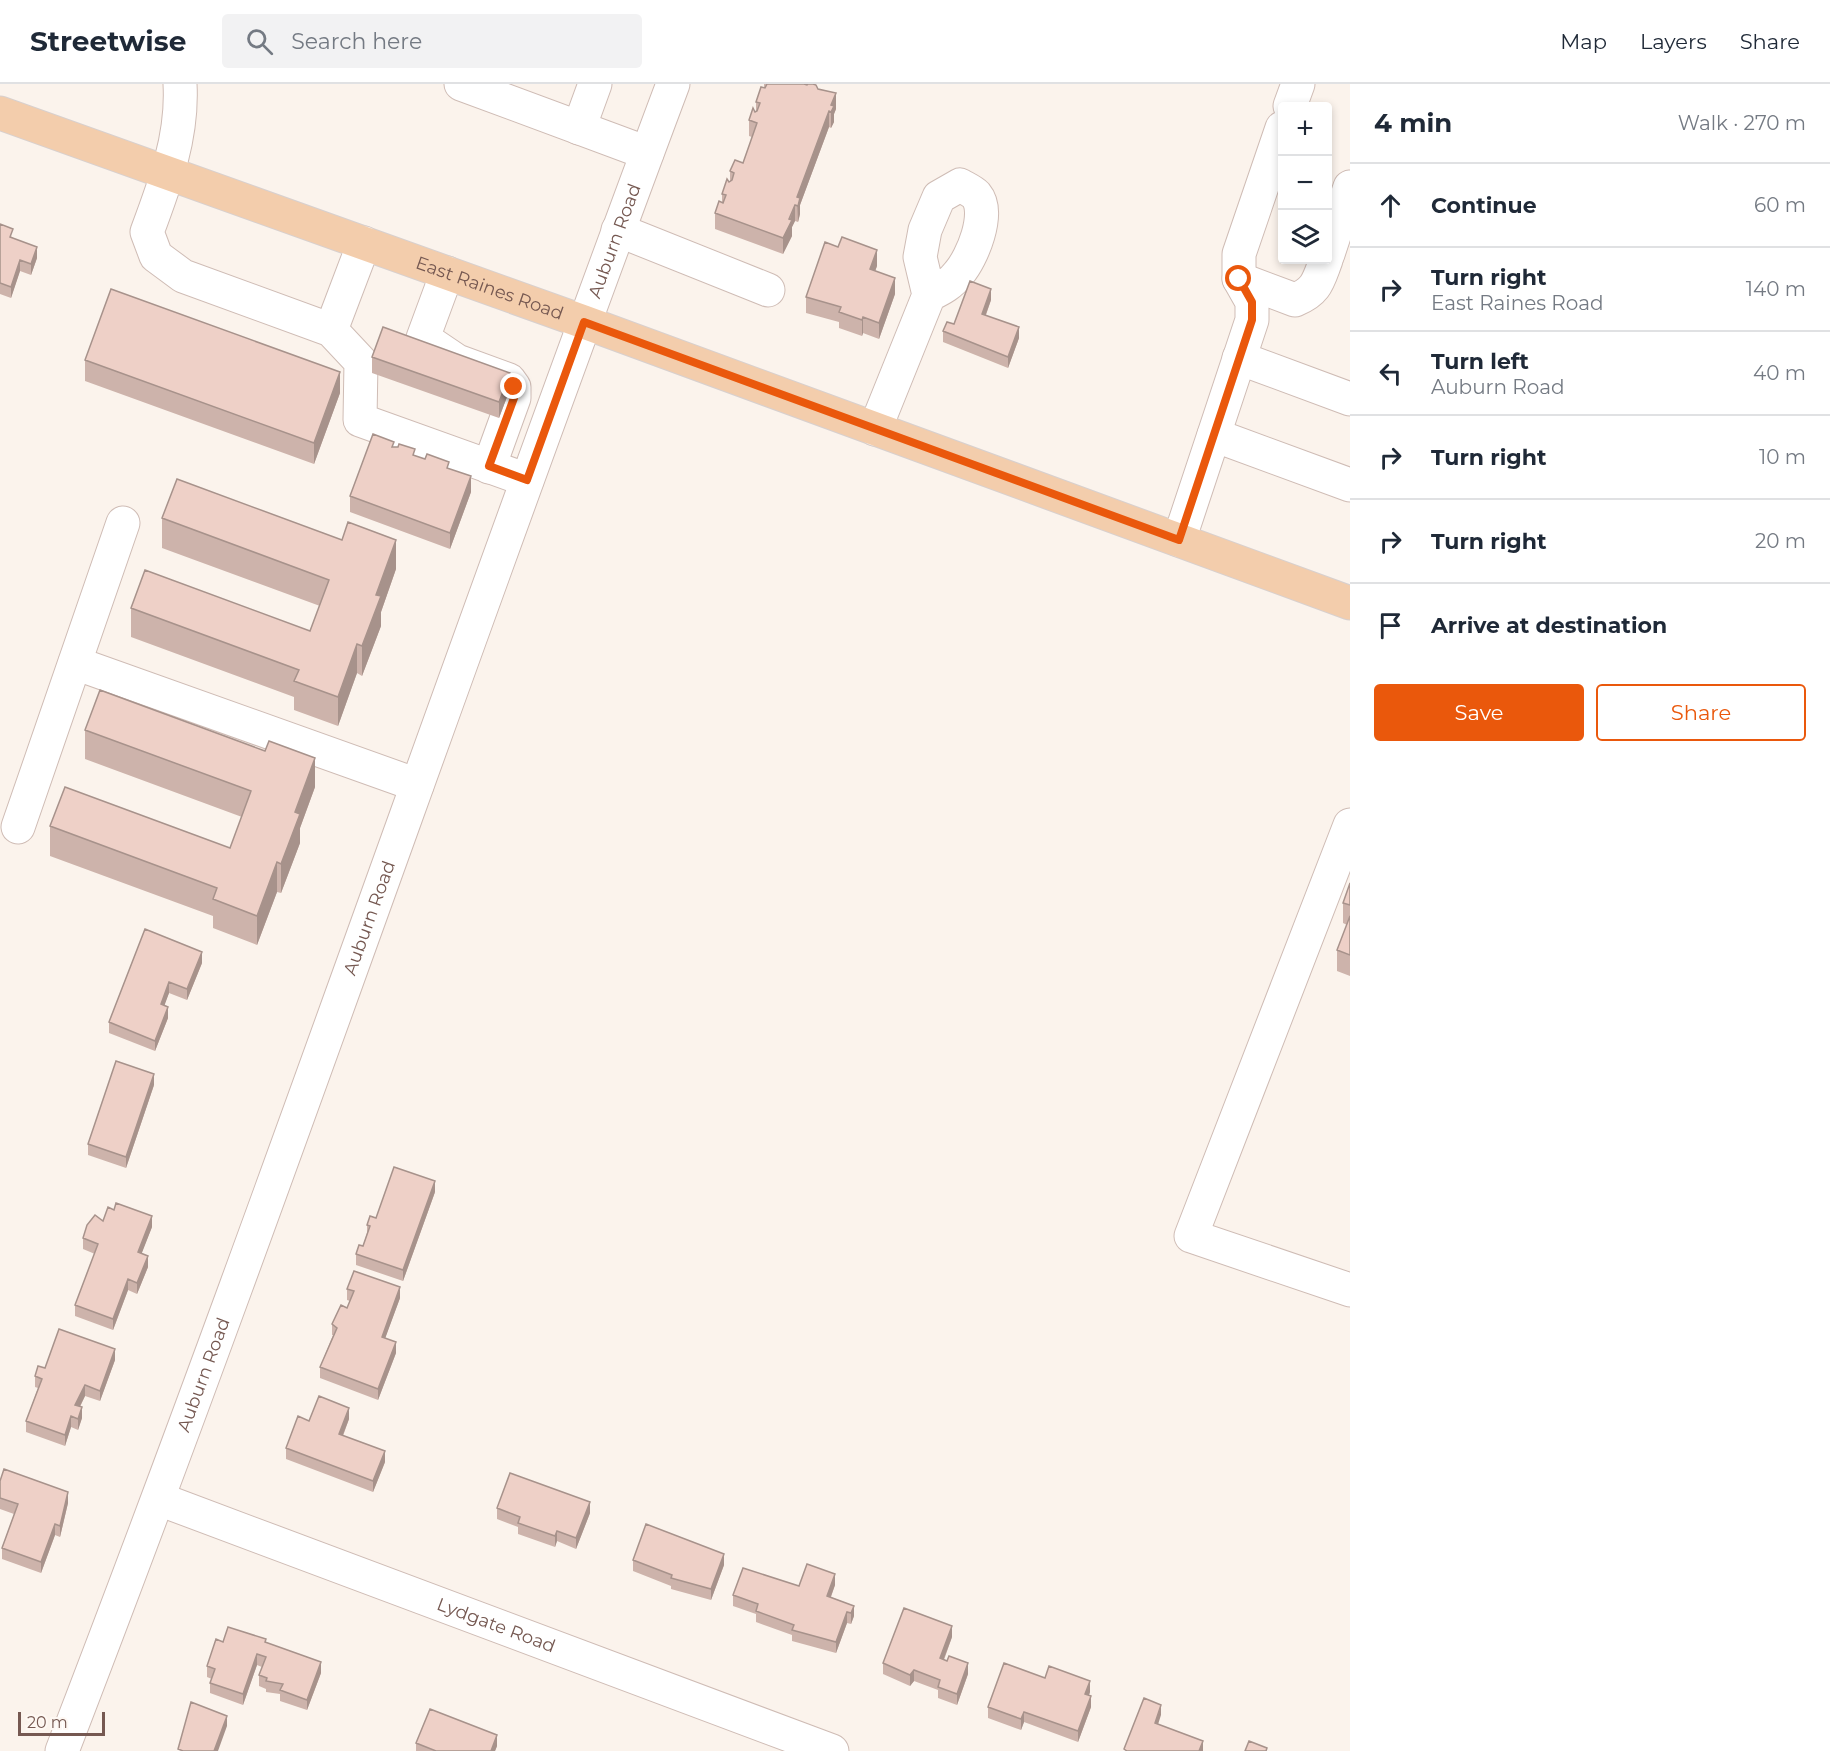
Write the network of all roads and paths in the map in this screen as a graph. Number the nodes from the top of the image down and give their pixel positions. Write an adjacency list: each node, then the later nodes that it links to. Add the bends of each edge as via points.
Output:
1 (180, 84): 11 (street, via 181,104)
2 (461, 84): 8 (street)
3 (595, 84): 8 (street)
4 (673, 84): 10 (street, Auburn Road)
5 (1298, 84): 6 (street)
6 (1291, 102)
7 (0, 113): 11 (main road, East Raines Road)
8 (579, 128): 10 (street)
9 (1278, 140): 18 (street, via 1239,254)
10 (647, 153): 13 (street, Auburn Road)
11 (169, 173): 15 (main road, East Raines Road); 22 (street, via 147,232 156,256 183,276)
12 (1350, 187): 14 (street)
13 (618, 230): 19 (street); 21 (street, Auburn Road)
14 (1332, 242)
15 (364, 243): 17 (main road, East Raines Road); 22 (street)
16 (1325, 264): 18 (street, via 1309,295 1295,300)
17 (447, 273): 21 (main road, East Raines Road); 27 (street, via 423,338 457,361 509,380 514,387 514,398)
18 (1239, 279): 23 (street, via 1252,302 1252,320)
19 (768, 290)
20 (929, 295): 25 (street)
21 (584, 322): 25 (main road, East Raines Road); 28 (street, Auburn Road)
22 (331, 330): 27 (street, via 361,362 360,420)
23 (1239, 358): 24 (street); 26 (street)
24 (1350, 399)
25 (875, 429): 31 (main road, East Raines Road)
26 (1214, 435): 29 (street); 31 (street)
27 (489, 466): 28 (street)
28 (527, 480): 34 (street, Auburn Road)
29 (1350, 485)
30 (123, 523): 33 (street)
31 (1179, 540): 32 (main road, East Raines Road)
32 (1350, 603)
33 (75, 663): 34 (street); 36 (street)
34 (417, 785): 38 (street, Auburn Road)
35 (1350, 825): 37 (street, via 1191,1236)
36 (18, 827)
37 (1350, 1290)
38 (159, 1499): 39 (street, Auburn Road); 40 (street, Lydgate Road)
39 (62, 1751)
40 (832, 1751)

